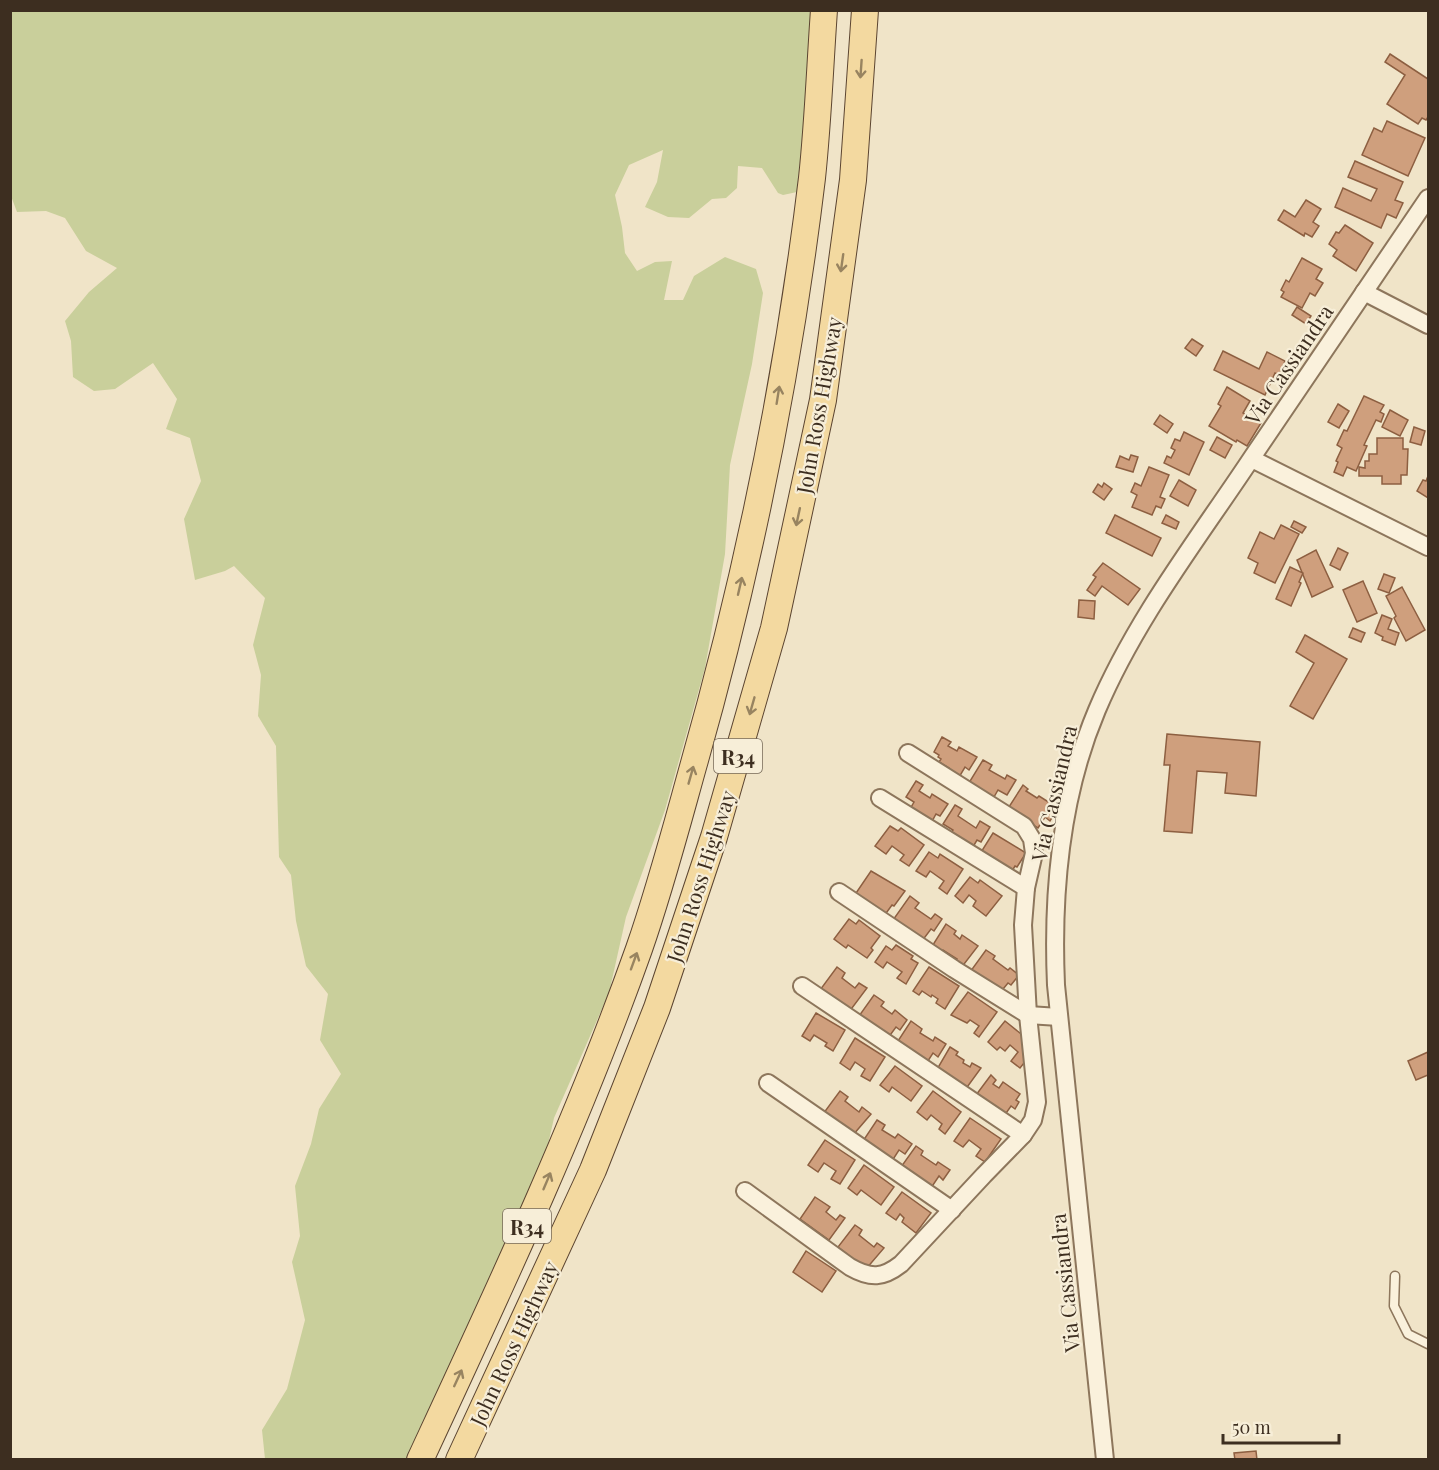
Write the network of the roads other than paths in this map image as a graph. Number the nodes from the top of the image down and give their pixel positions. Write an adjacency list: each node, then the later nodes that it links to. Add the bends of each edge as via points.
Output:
1 (824, 10): 21 (main road, John Ross Highway / R34, one-way to 1, via 516,1252 614,1016 665,867 723,660 765,472 800,269 812,174)
2 (865, 10): 22 (main road, John Ross Highway / R34, one-way to 22, via 853,180 823,400 774,628 714,837 657,1008 593,1170)
3 (1428, 198): 4 (street, Via Cassiandra)
4 (1364, 292): 5 (street); 6 (street, Via Cassiandra)
5 (1428, 325)
6 (1252, 459): 7 (street); 14 (street, Via Cassiandra, via 1174,570 1122,656 1083,747 1055,897)
7 (1428, 547)
8 (909, 753): 10 (street, via 1024,826 1034,853)
9 (880, 798): 10 (street)
10 (1026, 888): 13 (street, via 1023,925)
11 (839, 892): 13 (street)
12 (802, 986): 16 (street)
13 (1028, 1016): 14 (street); 16 (street, via 1037,1102 1033,1120)
14 (1059, 1017): 23 (street, Via Cassiandra)
15 (768, 1083): 18 (street)
16 (1023, 1135): 18 (street)
17 (745, 1191): 18 (street, via 850,1267 869,1275 890,1273 902,1264)
18 (952, 1210)
19 (1395, 1276): 20 (lane, via 1394,1306 1408,1334)
20 (1428, 1344)
21 (420, 1460)
22 (459, 1460)
23 (1105, 1460)

